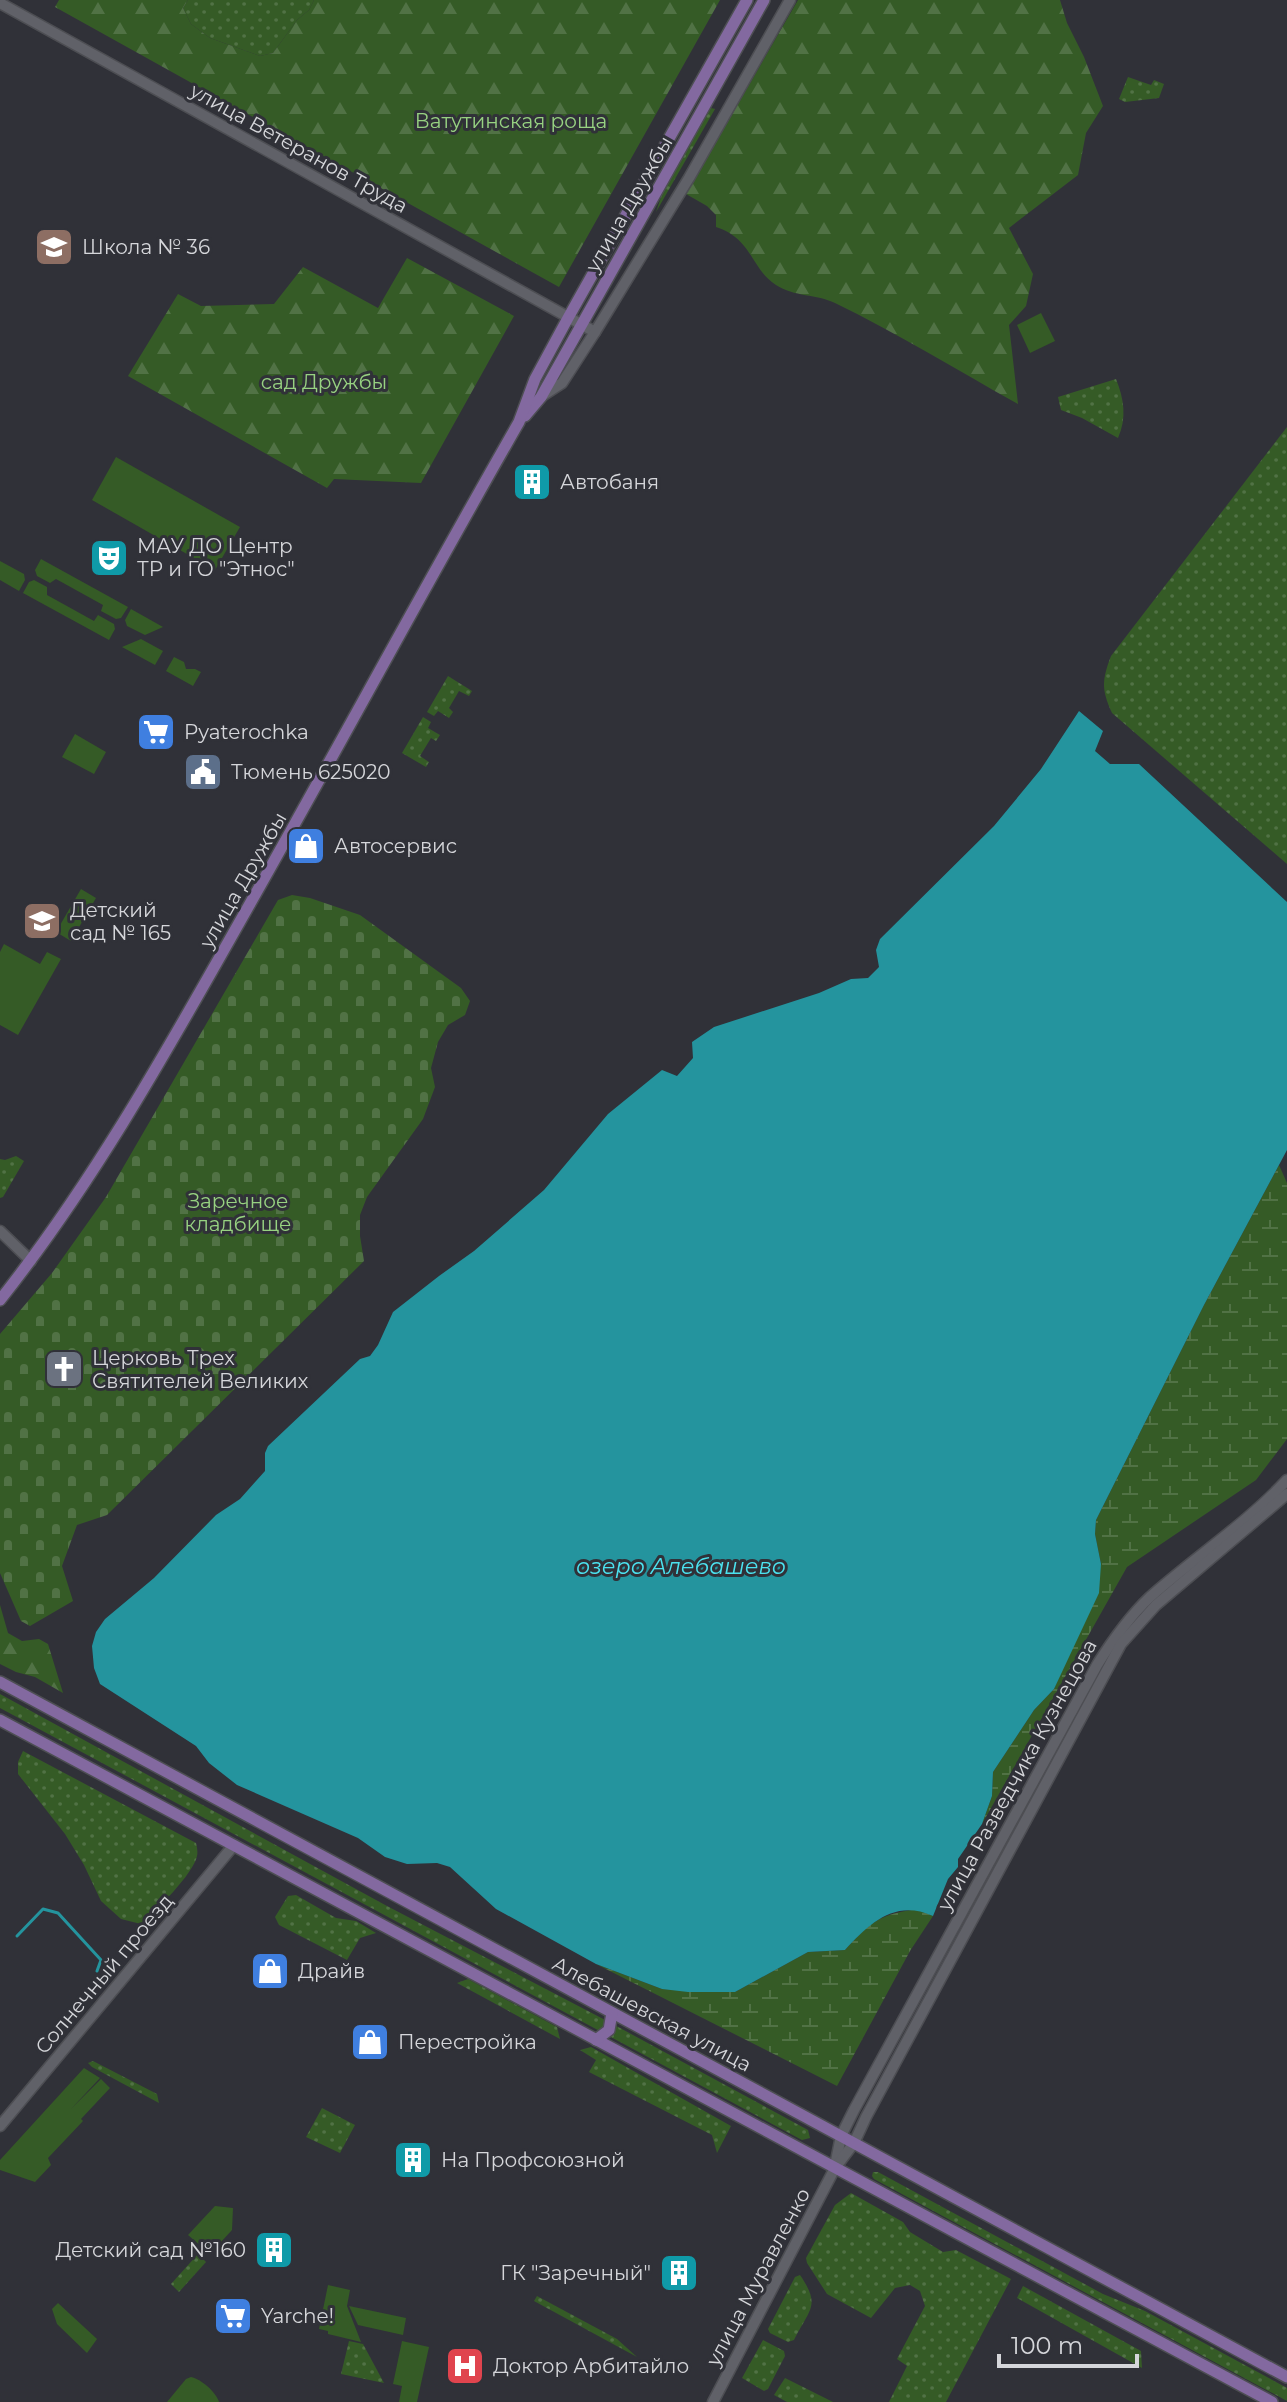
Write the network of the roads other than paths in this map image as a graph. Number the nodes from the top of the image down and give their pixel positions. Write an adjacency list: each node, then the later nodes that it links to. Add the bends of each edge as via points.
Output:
1 (747, 0): 5 (main road, улица Дружбы)
2 (764, 0): 6 (main road, улица Дружбы)
3 (790, 0): 7 (main road)
4 (0, 3): 5 (main road, улица Ветеранов Труда)
5 (568, 318): 6 (main road, улица Ветеранов Труда); 9 (main road, улица Дружбы)
6 (580, 324): 7 (main road, улица Ветеранов Труда); 8 (main road, улица Дружбы)
7 (595, 332): 8 (main road, via 562,383)
8 (541, 397): 9 (main road, улица Дружбы)
9 (519, 422): 11 (main road, улица Дружбы, via 166,1052)
10 (0, 1231): 11 (main road)
11 (31, 1261): 12 (main road, улица Дружбы)
12 (0, 1300)
13 (1287, 1480): 21 (main road, улица Разведчика Кузнецова, via 1150,1598 1114,1638)
14 (1287, 1494): 22 (main road, улица Разведчика Кузнецова, via 1156,1605 1121,1644)
15 (0, 1682): 18 (main road, Алебашевская улица)
16 (0, 1720): 17 (main road)
17 (234, 1845): 19 (main road); 20 (main road, Солнечный проезд)
18 (612, 2013): 19 (main road, via 609,2030); 21 (main road, Алебашевская улица)
19 (596, 2040): 23 (main road)
20 (0, 2126)
21 (841, 2136): 22 (main road, Алебашевская улица); 23 (main road, улица Разведчика Кузнецова)
22 (854, 2143): 23 (main road, улица Разведчика Кузнецова); 24 (main road, Алебашевская улица)
23 (835, 2168): 25 (main road, улица Муравленко); 26 (main road)
24 (1287, 2377)
25 (713, 2402)
26 (1272, 2402)

